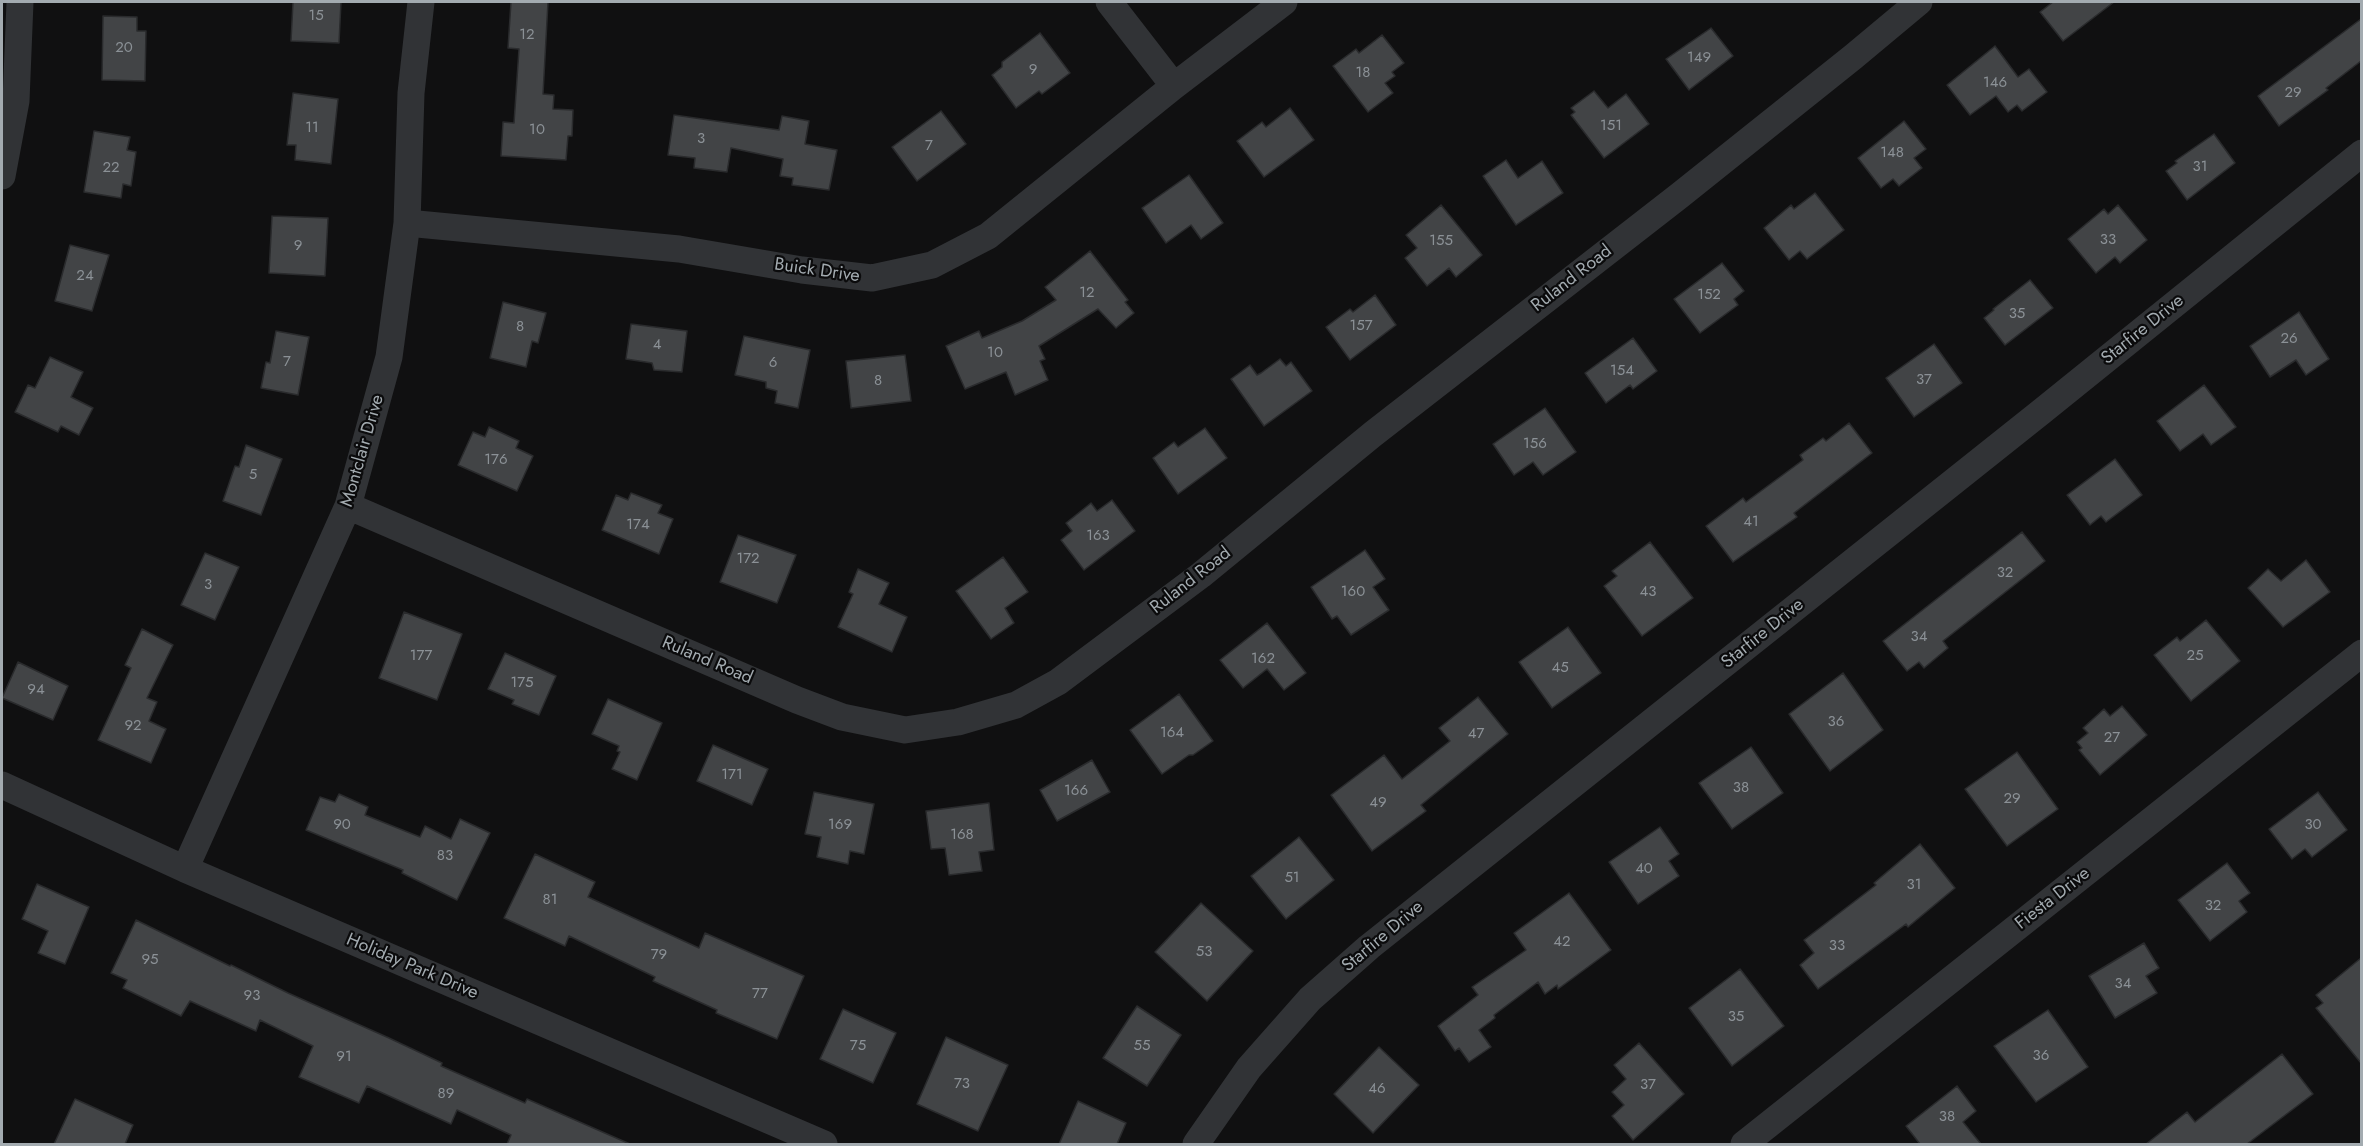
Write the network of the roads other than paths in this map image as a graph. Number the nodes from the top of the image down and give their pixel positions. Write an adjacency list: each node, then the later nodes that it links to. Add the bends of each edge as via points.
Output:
1 (20, 2): 8 (street, via 16,101)
2 (422, 2): 9 (street, Montclair Drive, via 411,93)
3 (1109, 2): 6 (street)
4 (1284, 2): 6 (street, Buick Drive)
5 (1919, 2): 10 (street, Ruland Road, via 1201,575 1058,682 1016,705 958,722 905,730 842,717)
6 (1174, 86): 9 (street, Buick Drive, via 988,236 932,265 872,278 679,249)
7 (2361, 153): 15 (street, Starfire Drive, via 1369,948 1310,999 1249,1068)
8 (2, 177)
9 (407, 223): 10 (street, Montclair Drive, via 389,357)
10 (348, 506): 13 (street, Montclair Drive)
11 (2361, 653): 16 (street, Fiesta Drive)
12 (2, 785): 13 (street, Holiday Park Drive)
13 (185, 869): 14 (street, Holiday Park Drive)
14 (824, 1144)
15 (1196, 1144)
16 (1744, 1144)

